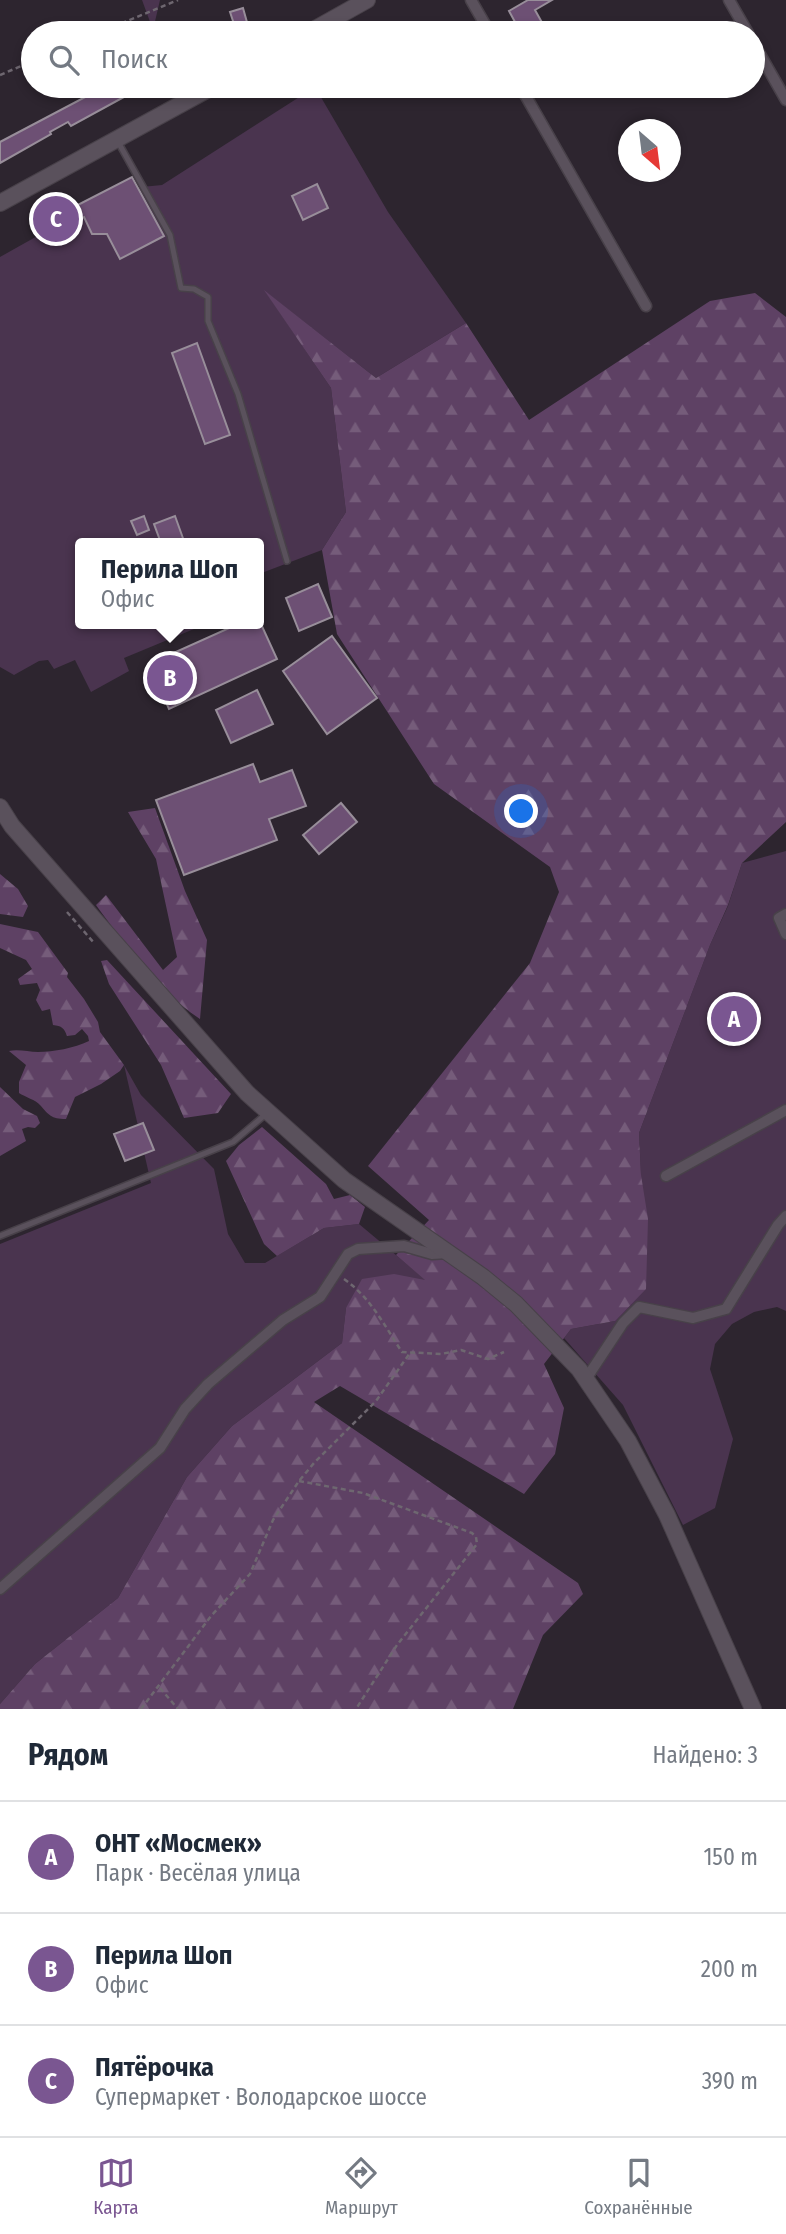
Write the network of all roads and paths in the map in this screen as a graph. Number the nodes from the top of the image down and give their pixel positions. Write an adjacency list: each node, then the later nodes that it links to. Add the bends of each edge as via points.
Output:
1 (178, 0): 5 (path)
2 (367, 0): 6 (street)
3 (471, 0): 7 (street)
4 (729, 0): 8 (street)
5 (127, 21)
6 (329, 21)
7 (483, 21)
8 (741, 21)
9 (765, 63): 14 (street)
10 (21, 66): 11 (path)
11 (0, 75)
12 (192, 98): 15 (street)
13 (527, 98): 17 (street)
14 (786, 100)
15 (117, 139): 16 (street); 18 (lane, via 170,235 181,288 208,297 208,321 238,394)
16 (0, 204)
17 (646, 306)
18 (287, 561)
19 (0, 807): 23 (street, via 12,826)
20 (786, 914): 21 (street, via 779,918)
21 (786, 934)
22 (786, 1110): 24 (street)
23 (268, 1112): 26 (lane, via 233,1142); 27 (street, via 344,1180)
24 (666, 1176)
25 (783, 1223): 31 (street, via 726,1309 694,1318 639,1307)
26 (0, 1236)
27 (448, 1253): 28 (street, via 432,1254 404,1245 358,1249 348,1254); 31 (street, via 516,1304)
28 (336, 1273): 30 (path, via 360,1291 402,1352); 33 (street, via 320,1297 283,1320 208,1384 160,1448)
29 (504, 1352): 30 (path, via 488,1359 461,1350)
30 (410, 1353): 32 (path, via 376,1401)
31 (586, 1379): 38 (street, via 628,1441 667,1515)
32 (299, 1481): 34 (path, via 273,1520 250,1574 211,1616); 37 (path, via 363,1493 476,1537 477,1544 397,1645)
33 (0, 1589)
34 (159, 1687): 35 (path); 36 (path)
35 (141, 1709)
36 (178, 1709)
37 (356, 1709)
38 (753, 1709)

